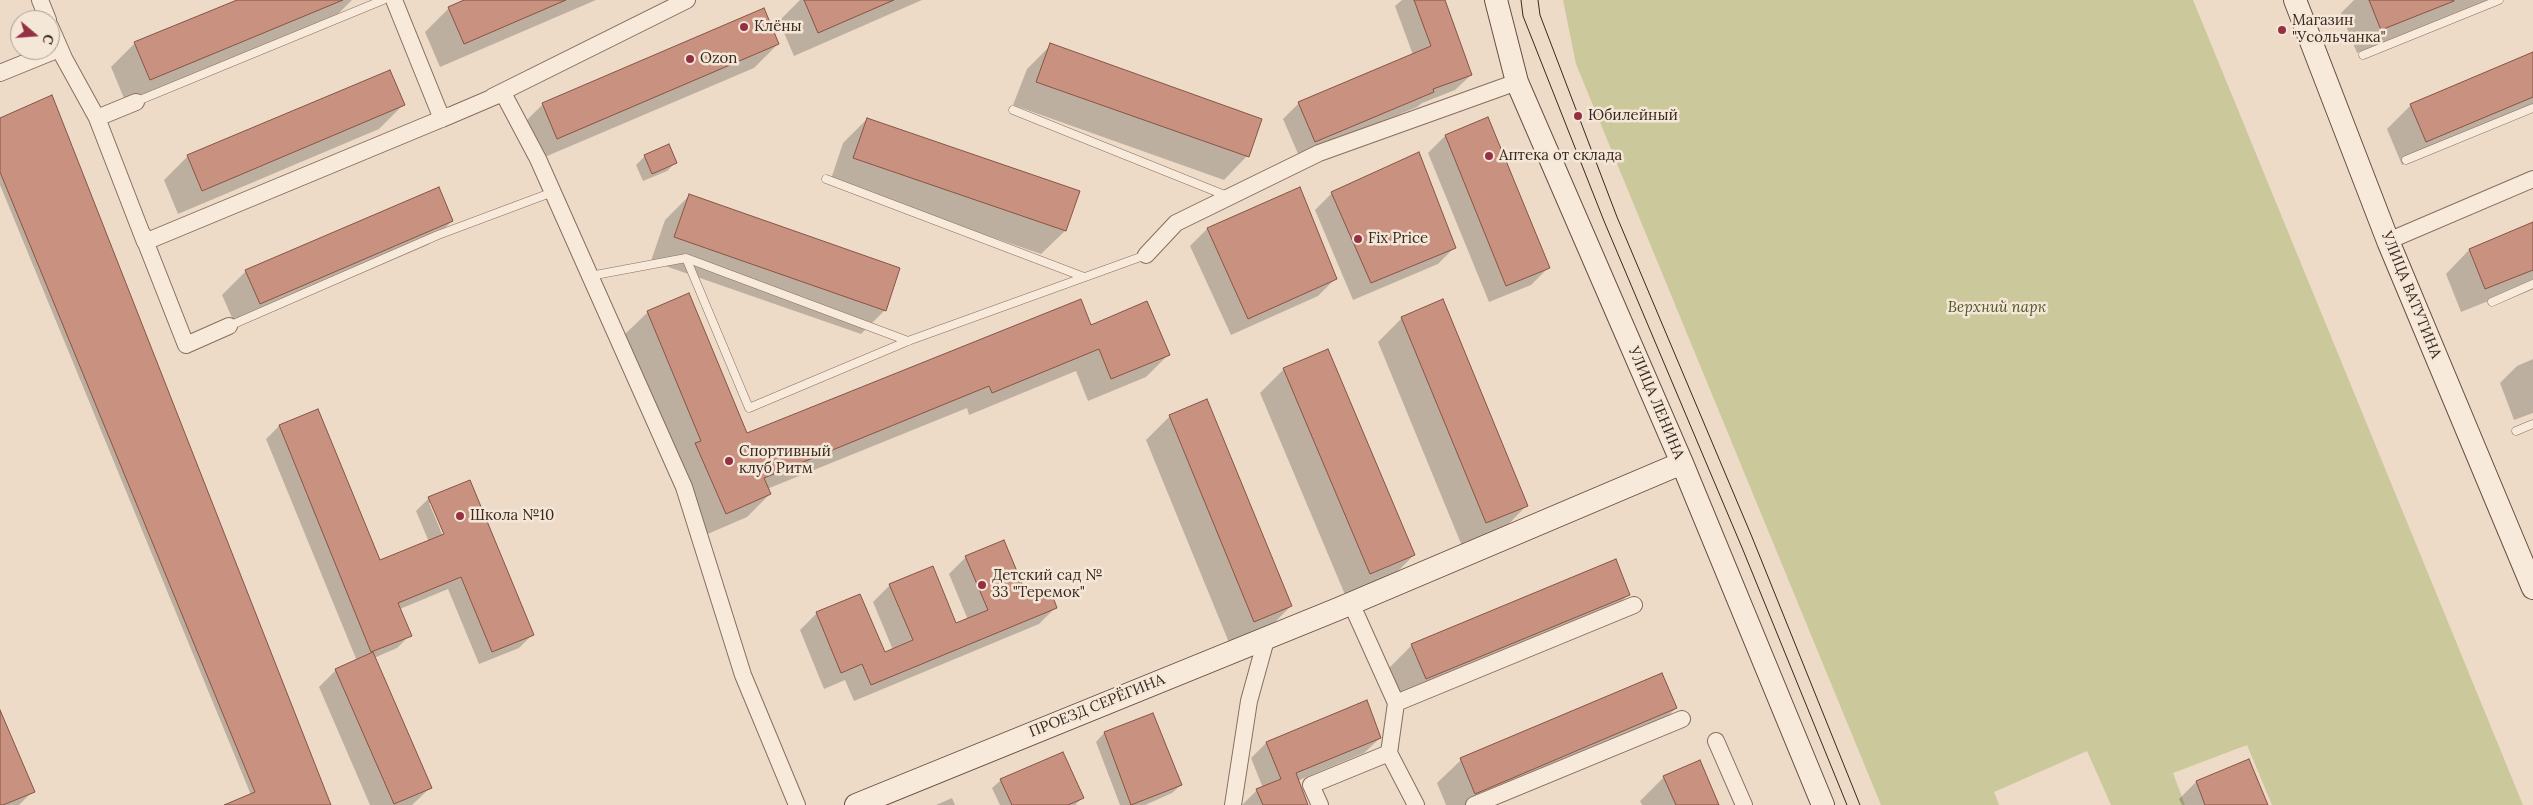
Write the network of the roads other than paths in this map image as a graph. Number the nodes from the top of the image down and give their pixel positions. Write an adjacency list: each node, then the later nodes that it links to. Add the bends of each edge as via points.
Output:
1 (383, 0): 15 (lane)
2 (393, 0): 16 (street)
3 (687, 0): 12 (street)
4 (1496, 0): 11 (street, УЛИЦА ЛЕНИНА)
5 (2295, 0): 22 (street, УЛИЦА ВАТУТИНА)
6 (2499, 0): 8 (lane)
7 (60, 51): 15 (street)
8 (2363, 55)
9 (32, 60): 10 (street)
10 (0, 73)
11 (1517, 82): 21 (street, via 1319,154); 33 (street, УЛИЦА ЛЕНИНА)
12 (503, 93): 16 (street); 20 (street)
13 (2533, 108): 17 (lane)
14 (1013, 110): 21 (lane)
15 (96, 118): 23 (street)
16 (442, 118): 23 (street)
17 (2406, 160)
18 (826, 179): 27 (lane)
19 (2533, 179): 22 (street)
20 (552, 192): 23 (lane, via 438,235 186,345); 26 (street)
21 (1229, 196): 24 (street, via 1176,223)
22 (2388, 241): 34 (street, УЛИЦА ВАТУТИНА, via 2523,554)
23 (146, 242)
24 (1146, 254): 27 (lane)
25 (686, 258): 26 (lane); 30 (lane); 30 (lane, via 749,408)
26 (590, 276): 42 (street, via 684,487 743,675)
27 (1084, 277): 30 (lane)
28 (2533, 284): 29 (lane)
29 (2492, 302)
30 (908, 341)
31 (2533, 424): 32 (lane)
32 (2516, 431)
33 (1682, 463): 36 (street, ПРОЕЗД СЕРЁГИНА); 49 (street, УЛИЦА ЛЕНИНА)
34 (2533, 588)
35 (1634, 605): 38 (street)
36 (1345, 606): 37 (street, ПРОЕЗД СЕРЁГИНА); 38 (street)
37 (1267, 636): 43 (street, ПРОЕЗД СЕРЁГИНА); 44 (street, via 1249,701)
38 (1396, 703): 41 (street)
39 (1682, 719): 47 (street)
40 (1716, 741): 48 (street)
41 (1389, 753): 45 (street, via 1311,785); 46 (street)
42 (797, 805)
43 (856, 805)
44 (1233, 805)
45 (1320, 805)
46 (1416, 805)
47 (1474, 805)
48 (1744, 805)
49 (1823, 805)

